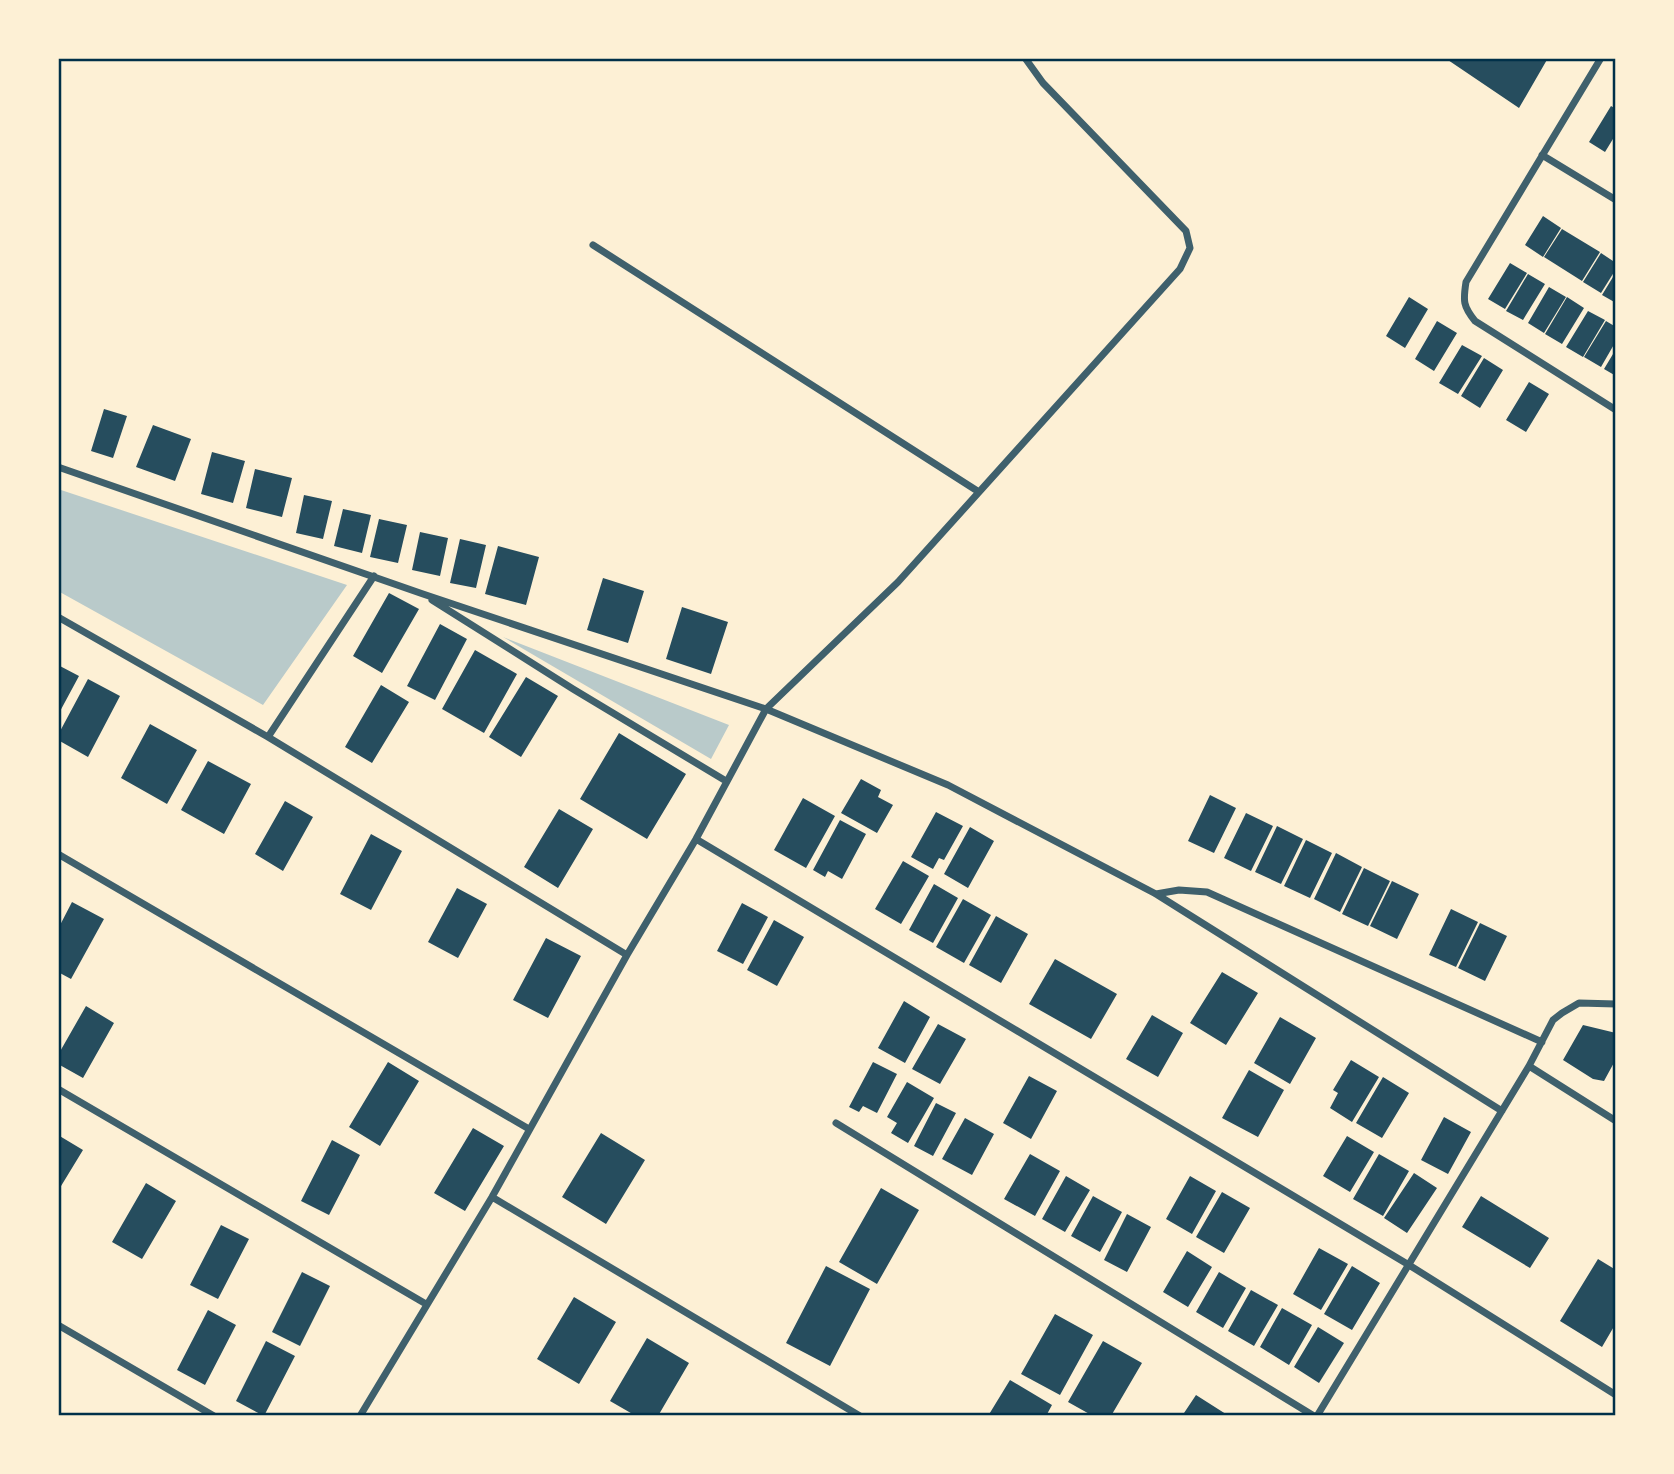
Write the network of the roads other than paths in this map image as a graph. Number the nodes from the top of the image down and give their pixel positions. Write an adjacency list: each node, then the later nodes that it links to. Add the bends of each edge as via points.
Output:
1 (1026, 58): 8 (street, via 1043,83 1186,232 1190,248 1180,269)
2 (1601, 58): 3 (street)
3 (1542, 155): 4 (street); 6 (street, via 1466,282 1463,299 1475,321)
4 (1616, 200)
5 (593, 246): 8 (street)
6 (1616, 410)
7 (58, 467): 9 (street)
8 (979, 492): 12 (street, via 898,582)
9 (374, 576): 10 (street); 13 (street)
10 (423, 594): 12 (street); 14 (street)
11 (58, 617): 13 (street)
12 (766, 709): 14 (street); 17 (street, via 948,785)
13 (268, 737): 18 (street)
14 (726, 781): 15 (street)
15 (696, 839): 18 (street); 28 (street)
16 (58, 854): 26 (street)
17 (1156, 894): 20 (street, via 1207,892); 23 (street)
18 (627, 954): 26 (street)
19 (1616, 1004): 20 (street, via 1579,1003 1553,1020)
20 (1542, 1042): 21 (street)
21 (1529, 1066): 23 (street); 24 (street)
22 (58, 1089): 29 (street)
23 (1502, 1111): 28 (street)
24 (1616, 1121)
25 (836, 1123): 35 (street)
26 (529, 1129): 27 (street)
27 (492, 1197): 29 (street); 34 (street)
28 (1409, 1265): 31 (street); 35 (street)
29 (426, 1304): 33 (street)
30 (58, 1325): 32 (street)
31 (1616, 1395)
32 (214, 1416)
33 (360, 1416)
34 (860, 1416)
35 (1315, 1416)

